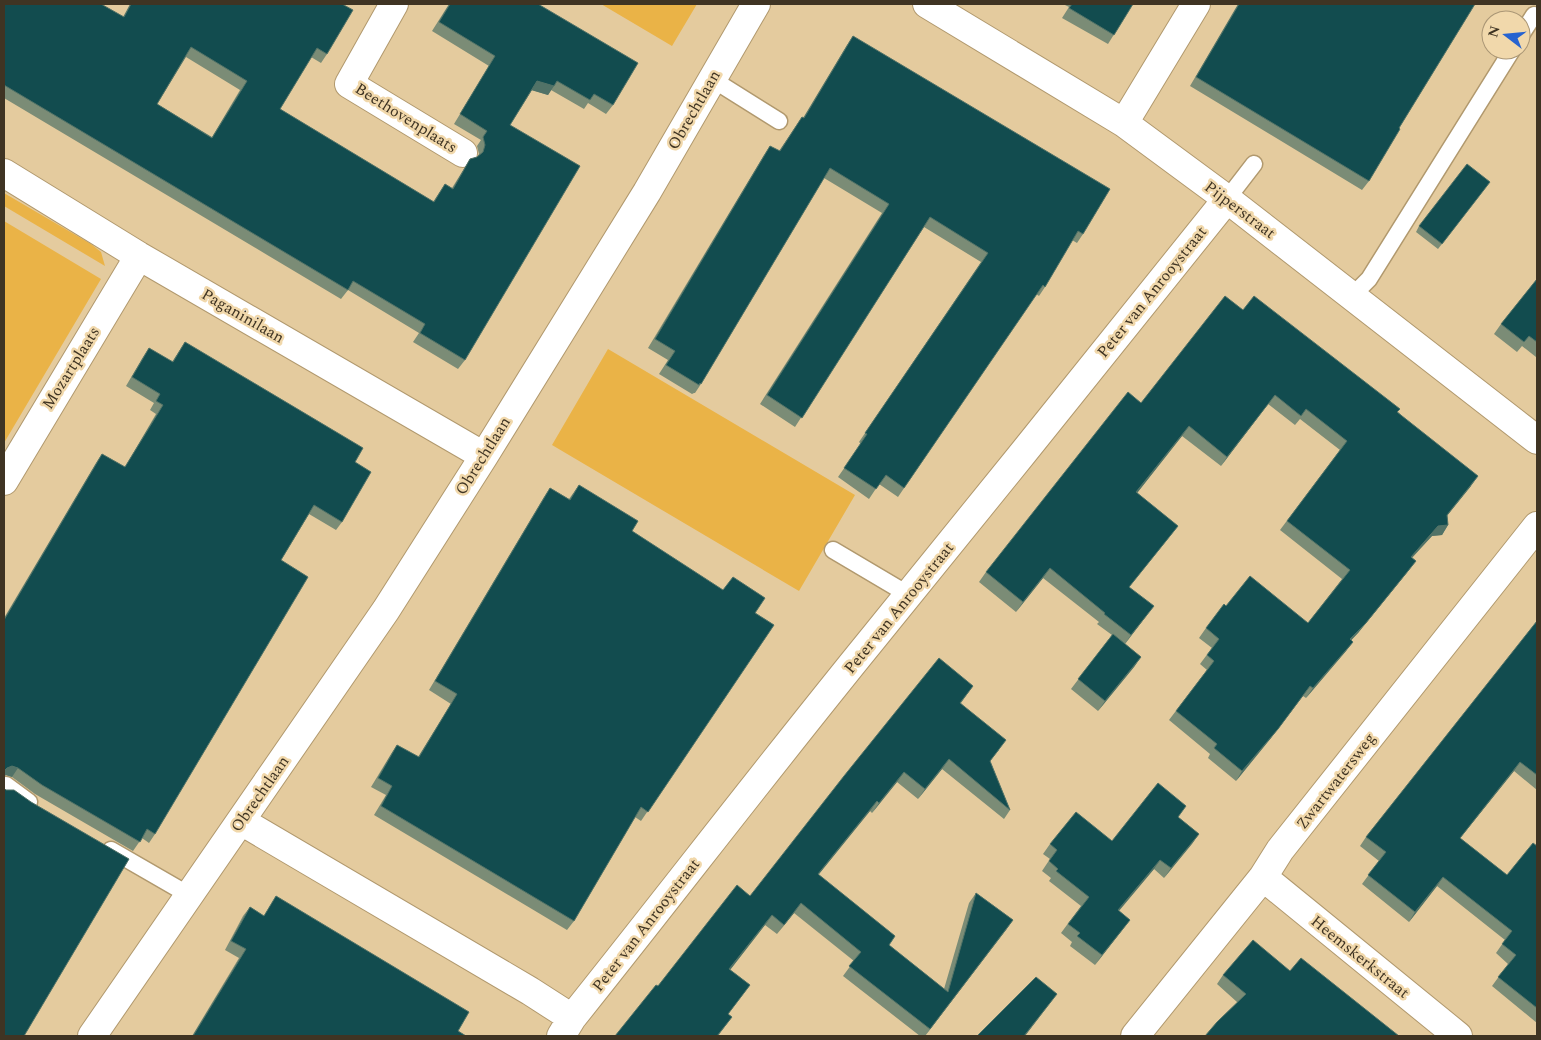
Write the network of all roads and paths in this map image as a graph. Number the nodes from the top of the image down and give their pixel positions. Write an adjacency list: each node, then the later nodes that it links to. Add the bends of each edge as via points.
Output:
1 (394, 4): 11 (street, Beethovenplaats, via 349,84)
2 (756, 4): 8 (street, Obrechtlaan)
3 (927, 4): 10 (street, Pijperstraat)
4 (1196, 4): 10 (street)
5 (1534, 15): 6 (lane)
6 (1531, 20)
7 (1506, 60): 16 (lane, via 1369,279)
8 (712, 79): 9 (lane); 18 (street, Obrechtlaan, via 647,192)
9 (780, 121)
10 (1124, 123): 14 (street, Pijperstraat)
11 (463, 153)
12 (1254, 164): 14 (lane)
13 (4, 173): 15 (street, Paganinilaan)
14 (1227, 199): 16 (street, Pijperstraat); 22 (street, Peter van Anrooystraat)
15 (139, 256): 18 (street, Paganinilaan); 19 (street, Mozartplaats)
16 (1352, 296): 17 (street, Pijperstraat)
17 (1537, 440)
18 (484, 456): 25 (street, Obrechtlaan, via 386,610)
19 (4, 481)
20 (1537, 526): 27 (street, Zwartwatersweg, via 1280,850)
21 (833, 550): 22 (lane)
22 (909, 595): 29 (street, Peter van Anrooystraat)
23 (4, 790): 24 (lane, via 6,786)
24 (38, 808)
25 (241, 821): 28 (street, Obrechtlaan); 29 (street, Peter van Anrooystraat, via 530,991)
26 (99, 843): 28 (lane)
27 (1263, 877): 31 (street, Zwartwatersweg); 32 (street, Heemskerkstraat)
28 (189, 895): 30 (street, Obrechtlaan)
29 (567, 1027)
30 (92, 1036)
31 (1135, 1036)
32 (1458, 1036)

